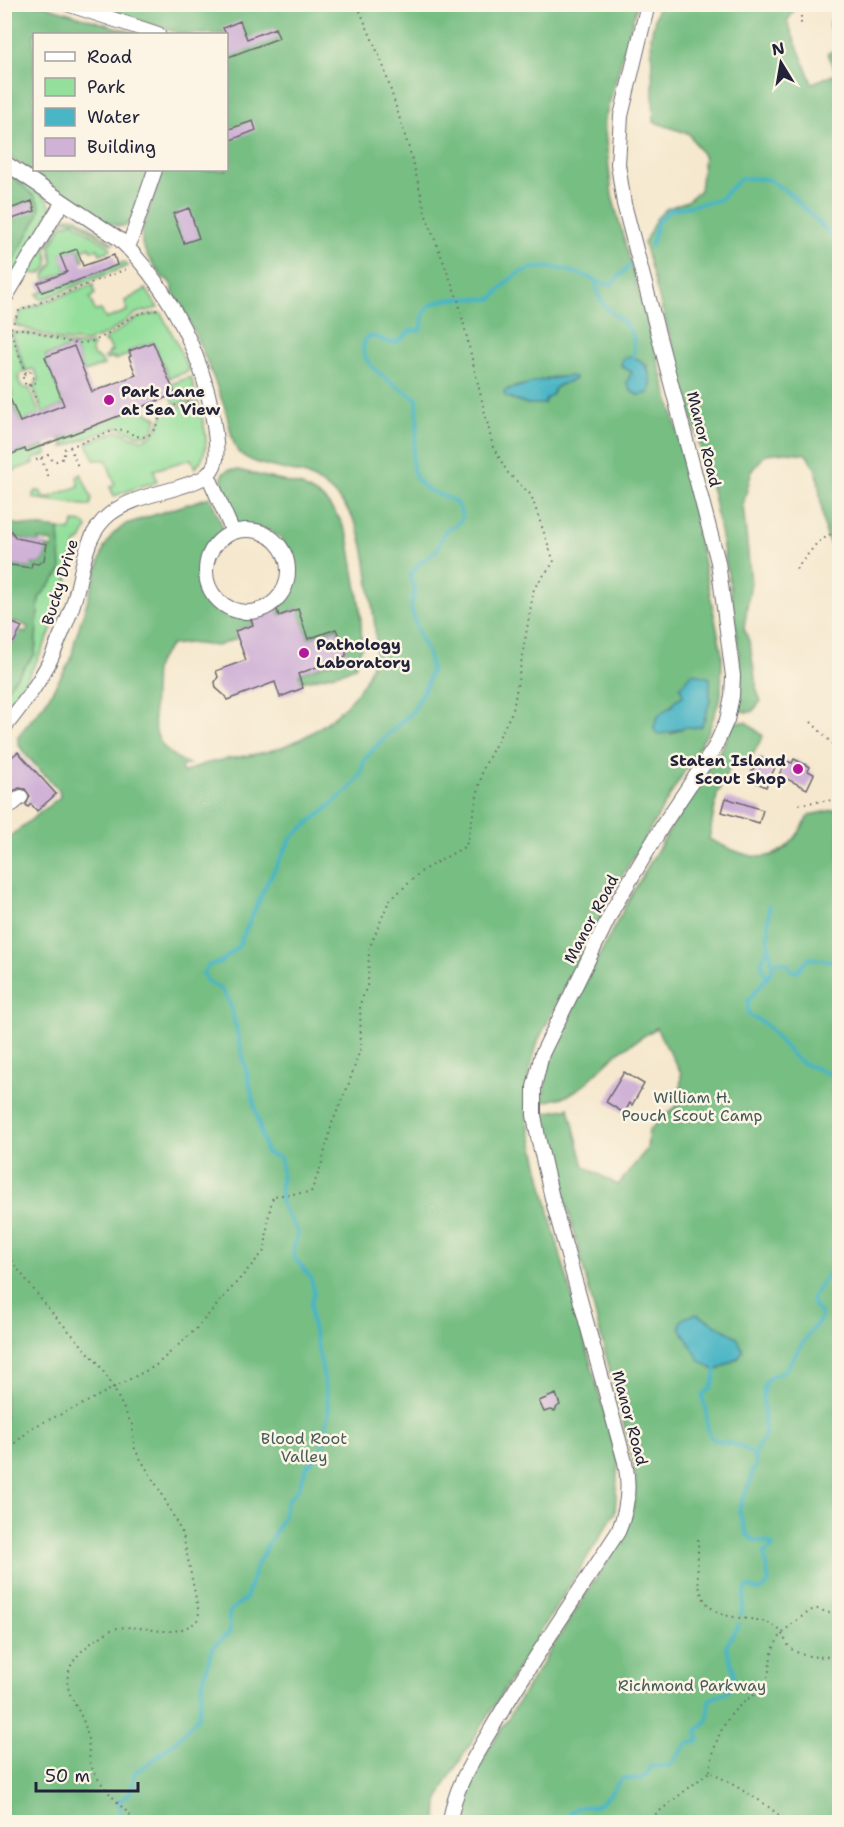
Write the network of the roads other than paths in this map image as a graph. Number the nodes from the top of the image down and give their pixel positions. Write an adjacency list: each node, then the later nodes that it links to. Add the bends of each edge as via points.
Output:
1 (67, 4): 3 (street)
2 (648, 4): 14 (street, Manor Road, via 621,117 618,164 624,204 718,562 733,676 732,696 715,747 614,907 557,1021 537,1072 534,1101 538,1137 625,1462 628,1491 618,1532 471,1764 457,1790)
3 (155, 33)
4 (4, 162): 6 (street)
5 (155, 171): 7 (street)
6 (62, 202): 7 (street); 8 (street)
7 (128, 248): 9 (street, via 161,290 194,352 214,423 218,454)
8 (4, 300)
9 (211, 472): 10 (street); 11 (street, Bucky Drive, via 198,481 122,506 97,527 55,650)
10 (233, 532): 10 (street, via 250,530 268,535 285,555 288,573 283,591 263,609 244,612 226,607 208,586 207,559 217,543)
11 (4, 728)
12 (21, 797): 13 (street)
13 (4, 811)
14 (450, 1822)

